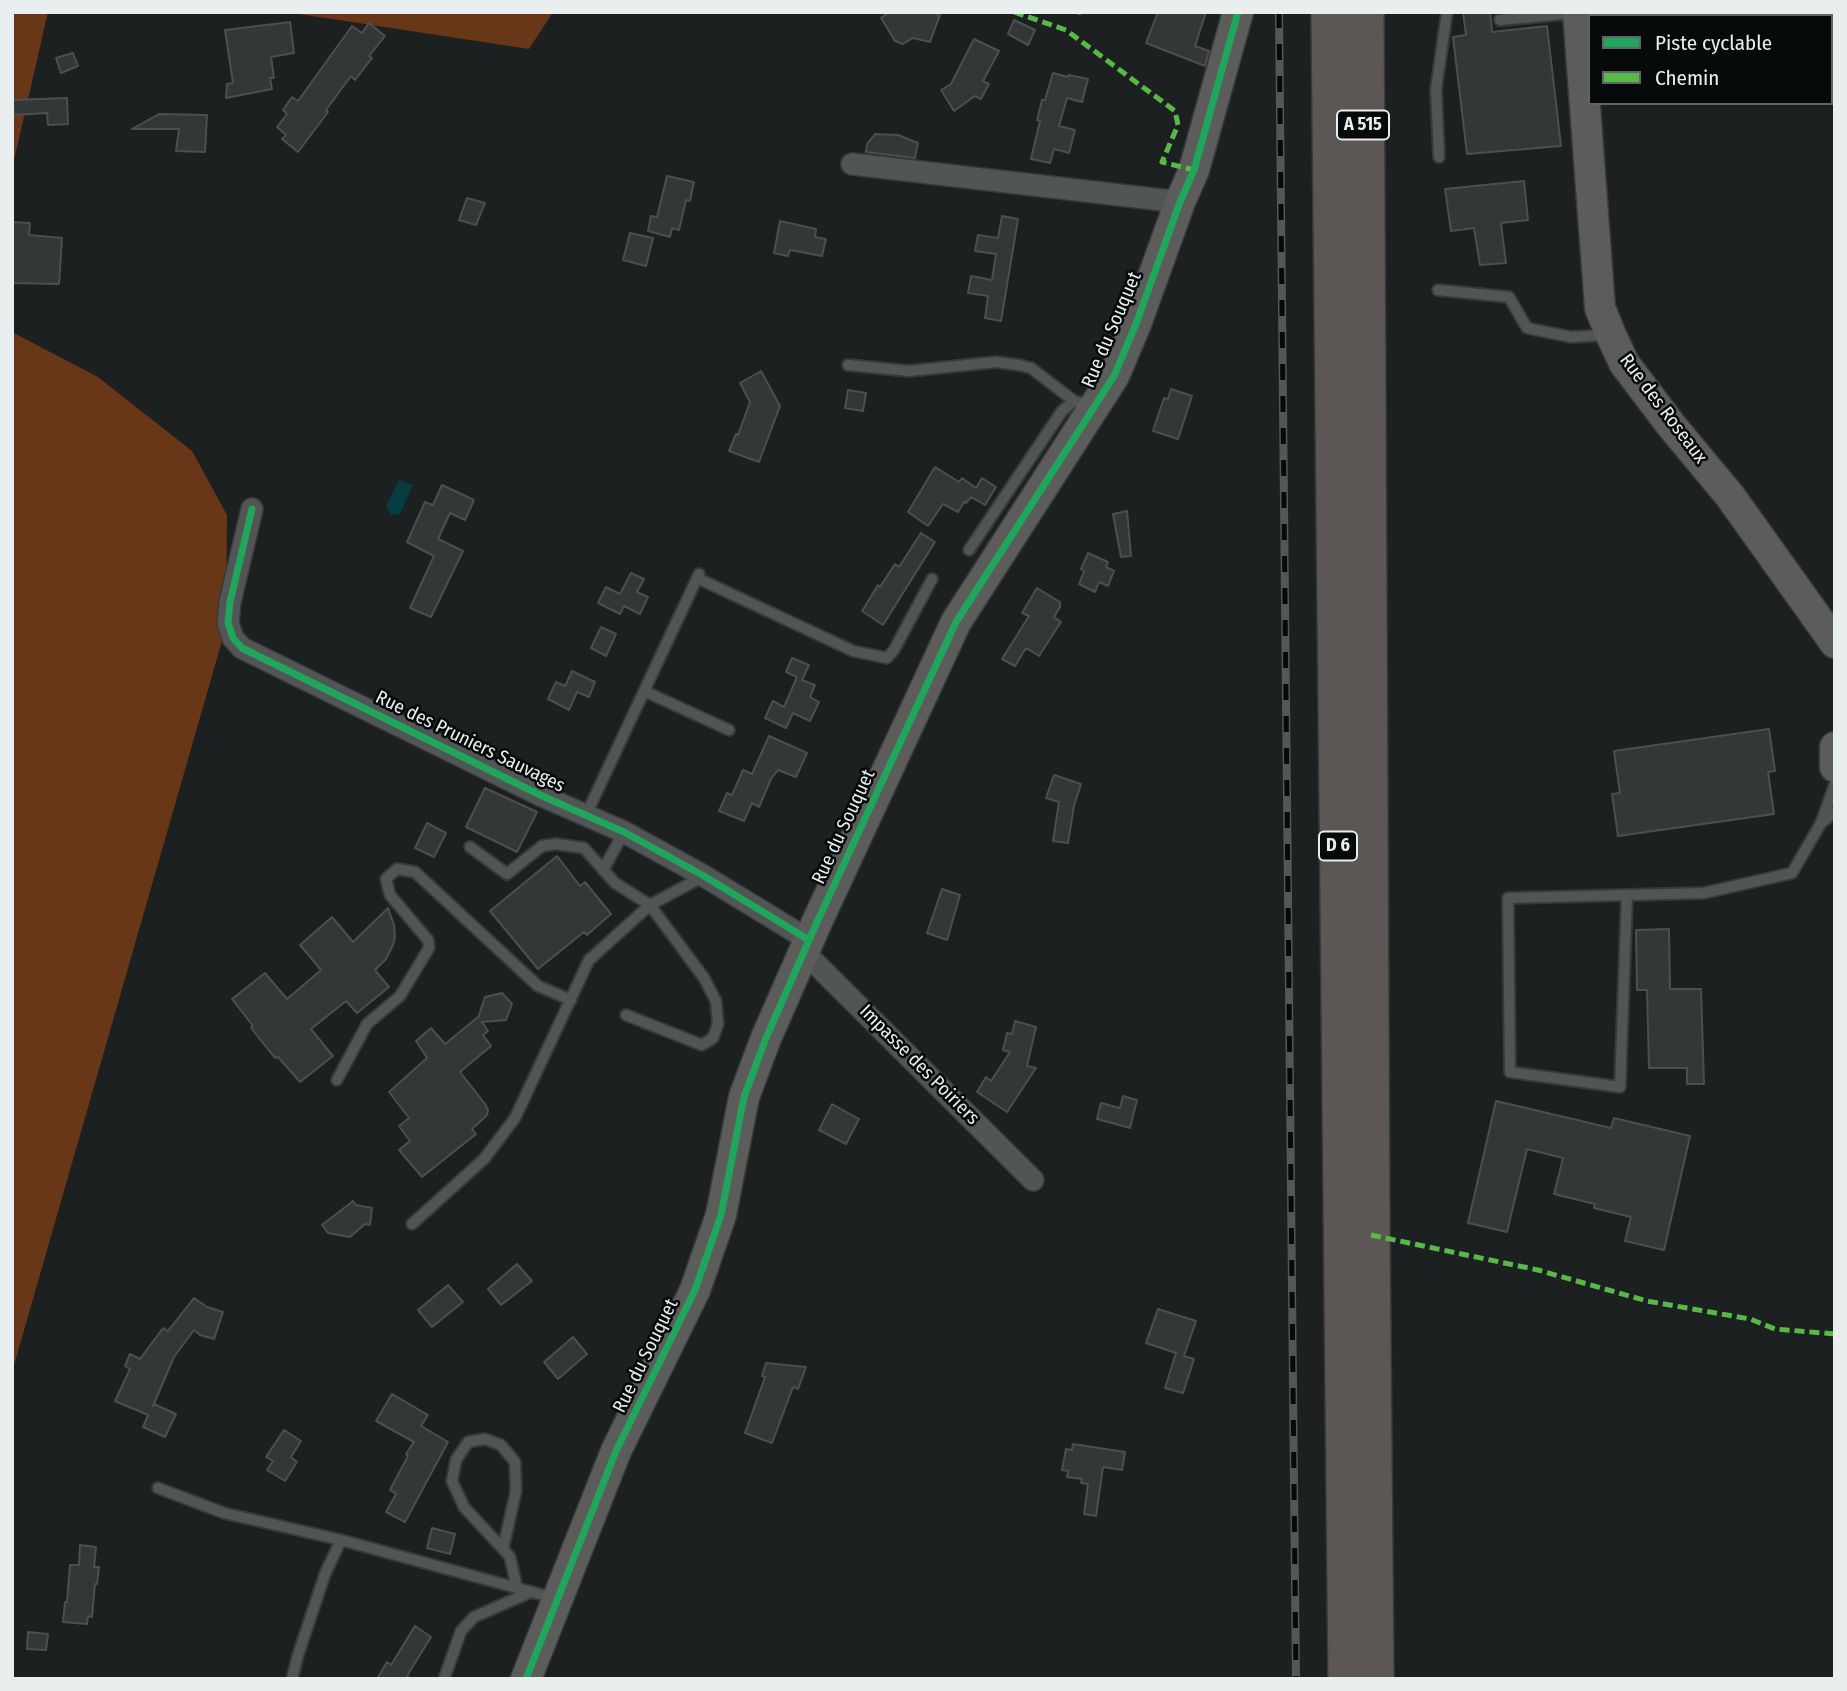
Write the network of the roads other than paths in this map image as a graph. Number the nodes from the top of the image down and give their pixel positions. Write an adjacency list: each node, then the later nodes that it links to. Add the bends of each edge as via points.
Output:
1 (1238, 12): 9 (street, Rue du Souquet, via 1194,170)
2 (1329, 12): 46 (highway, D 6)
3 (1363, 12): 47 (highway, D 6)
4 (1447, 12): 7 (lane, via 1436,89)
5 (1578, 13): 6 (lane); 11 (street, Rue des Roseaux, via 1601,308)
6 (1500, 20)
7 (1438, 157)
8 (852, 164): 9 (street)
9 (1180, 202): 13 (street, Rue du Souquet, via 1114,376)
10 (1438, 290): 11 (lane, via 1509,297 1527,328 1571,337)
11 (1611, 335): 17 (street, Rue des Roseaux, via 1624,363 1730,496)
12 (848, 365): 13 (lane, via 909,371 996,362 1019,365 1031,368)
13 (1084, 404): 15 (lane, via 1062,411); 32 (street, Rue du Souquet, via 956,622)
14 (253, 509): 24 (street, Rue des Pruniers Sauvages, via 228,623 242,648)
15 (969, 550)
16 (932, 579): 18 (lane, via 887,658 853,651 698,575)
17 (1835, 643)
18 (644, 691): 19 (lane); 24 (lane)
19 (729, 730)
20 (1835, 747): 21 (street)
21 (1835, 766)
22 (1835, 784): 25 (lane)
23 (1835, 811): 25 (lane)
24 (586, 816): 26 (street, Rue des Pruniers Sauvages)
25 (1821, 822): 30 (lane, via 1791,873 1704,893)
26 (624, 832): 28 (lane); 29 (street, Rue des Pruniers Sauvages)
27 (470, 847): 28 (lane, via 506,874 542,846 556,844 584,848)
28 (603, 870): 31 (lane)
29 (704, 876): 31 (lane); 32 (street, Rue des Pruniers Sauvages)
30 (1627, 895): 30 (lane, via 1508,898 1510,1072 1620,1087)
31 (650, 905): 33 (lane, via 589,960); 34 (lane, via 704,978 716,1001 718,1024 713,1038 702,1045)
32 (805, 948): 36 (street, Impasse des Poiriers); 42 (street, Rue du Souquet, via 744,1097 721,1215 695,1290)
33 (570, 1000): 35 (lane, via 538,986 415,872 397,869 386,879 390,895 428,940 429,948 400,996 367,1024); 37 (lane, via 515,1118 484,1159)
34 (626, 1015)
35 (337, 1080)
36 (1032, 1180)
37 (412, 1224)
38 (158, 1488): 39 (lane, via 224,1513)
39 (341, 1540): 41 (lane); 43 (lane, via 325,1574)
40 (503, 1549): 40 (lane, via 464,1507 452,1481 456,1460 468,1442 485,1439 501,1445 515,1462 516,1491); 41 (lane, via 510,1557)
41 (517, 1588): 42 (lane)
42 (544, 1597): 44 (lane, via 474,1617 461,1631); 45 (street, Rue du Souquet)
43 (292, 1679)
44 (444, 1679)
45 (526, 1679)
46 (1346, 1679)
47 (1375, 1679)

